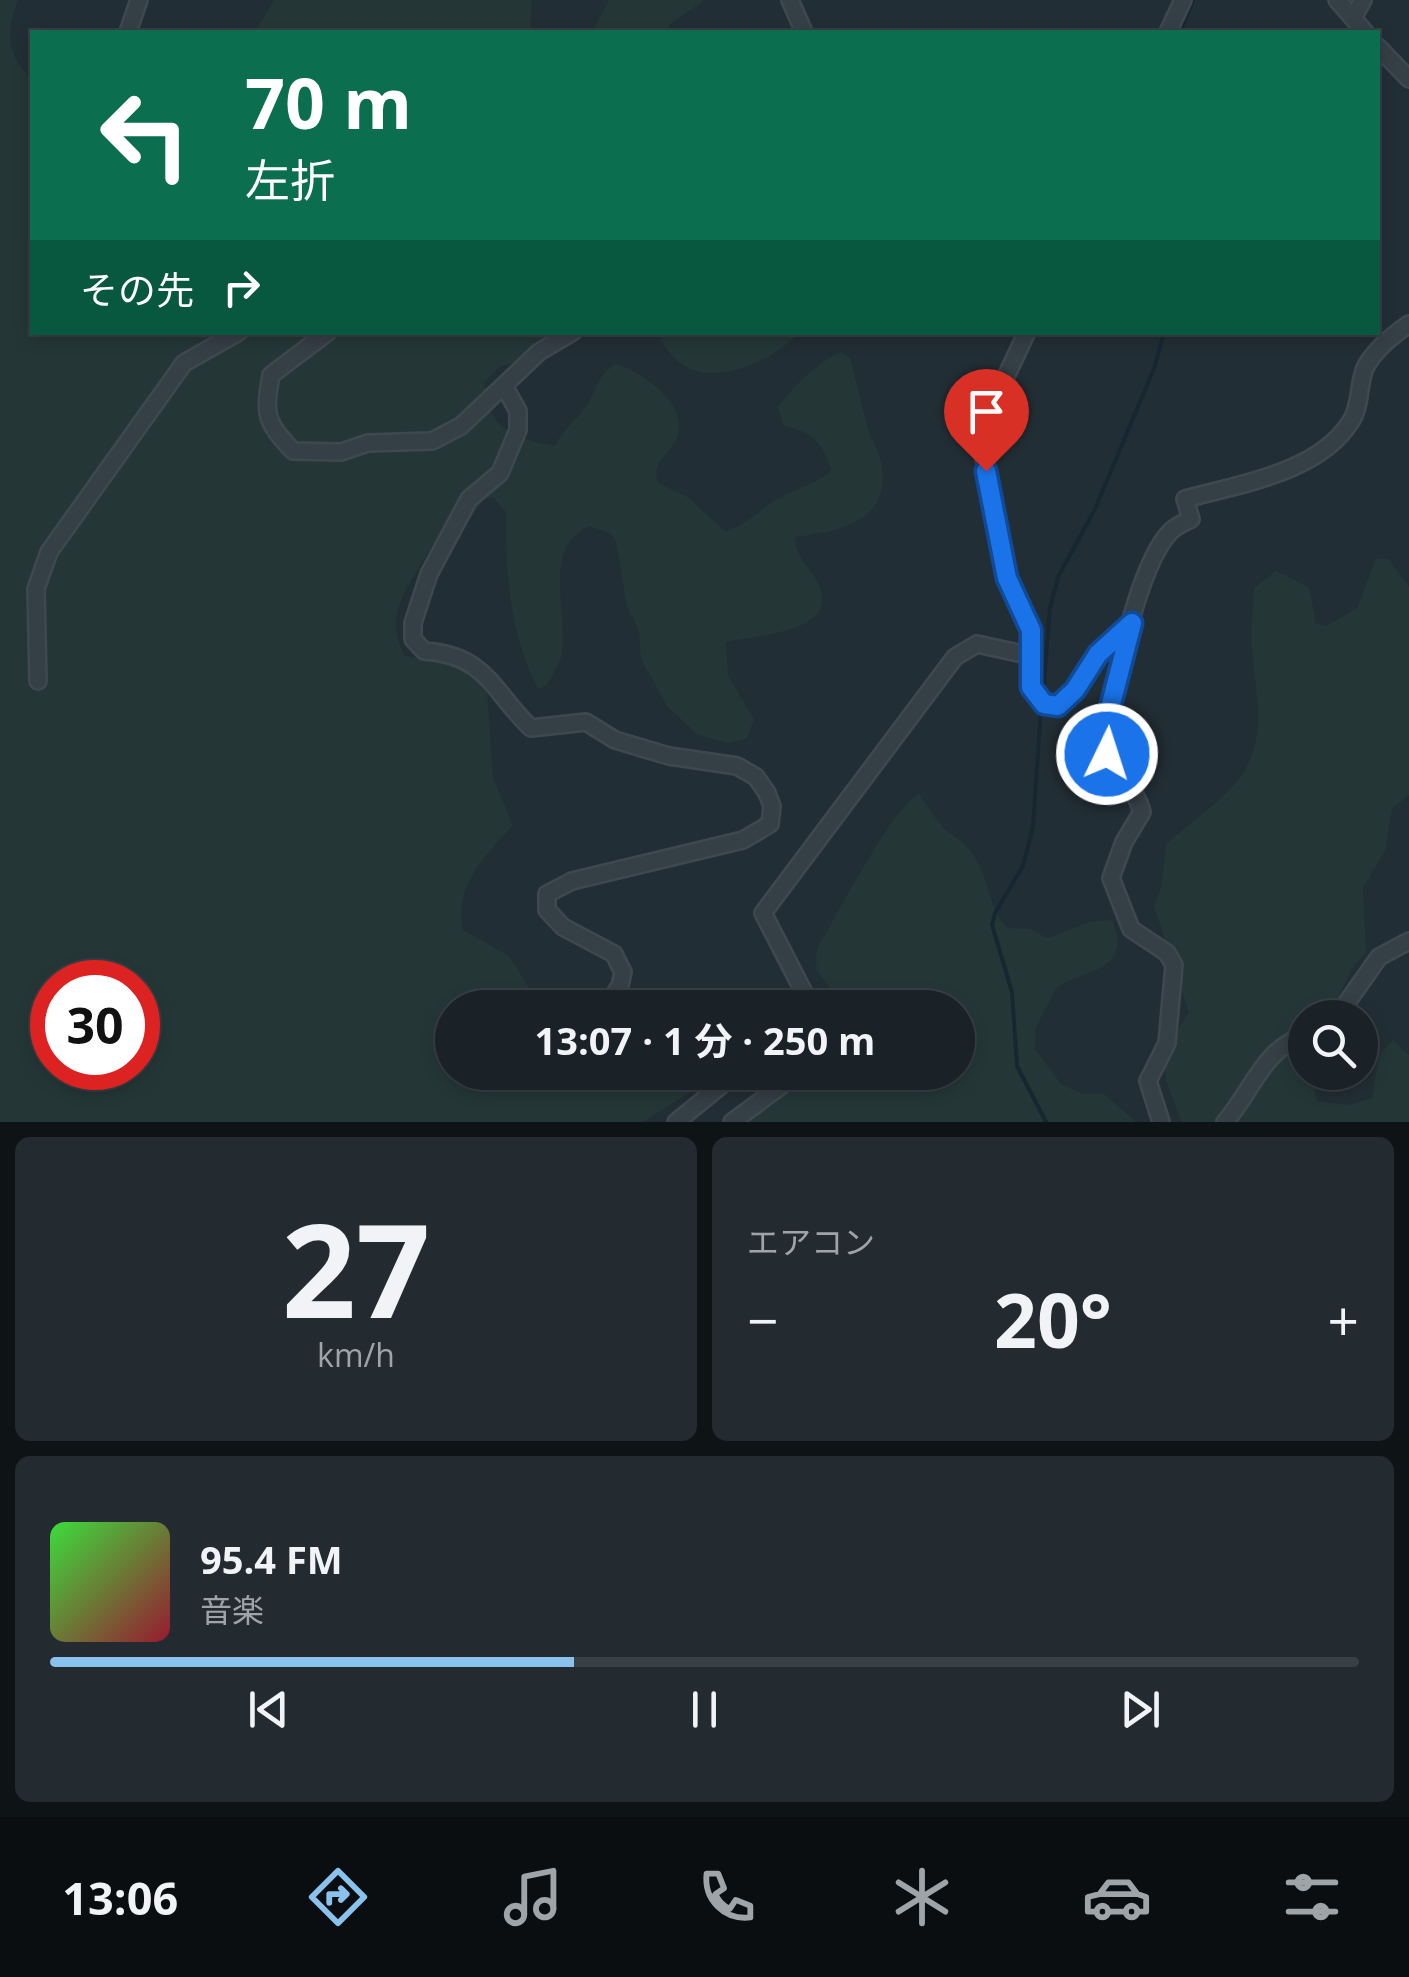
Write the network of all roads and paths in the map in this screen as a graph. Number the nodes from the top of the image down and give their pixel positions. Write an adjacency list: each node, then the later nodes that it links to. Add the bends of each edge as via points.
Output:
1 (139, 0): 7 (street)
2 (790, 0): 8 (street)
3 (1183, 0): 9 (street)
4 (1337, 0): 6 (street)
5 (1363, 0): 6 (street)
6 (1353, 18): 10 (street)
7 (129, 30)
8 (803, 30)
9 (1169, 30)
10 (1363, 30)
11 (1380, 49): 12 (street)
12 (1409, 79)
13 (1409, 324): 19 (street, via 1366,367 1353,419 1328,448 1185,499 1191,519 1171,530 1153,557)
14 (235, 335): 21 (street, via 184,363 49,552 36,589)
15 (324, 335): 18 (street, via 271,376 264,410 293,451 432,441 462,426)
16 (568, 335): 18 (street)
17 (1026, 335): 20 (street, via 982,425 981,443 1007,578 1026,612)
18 (504, 386): 23 (street, via 518,411 518,430 500,473 469,499 429,574 413,639 424,650 476,664 531,728 586,722 616,740 669,756 737,766 756,777 772,806 770,824 743,840 572,881 547,894 547,910 563,926 614,954 623,972)
19 (1132, 623): 20 (street, via 1058,706 1044,704 1031,687); 31 (street, via 1103,735 1107,754 1142,812 1111,878 1131,929 1174,965 1167,1043 1148,1081)
20 (1032, 656): 24 (street, via 977,644 955,657 763,913)
21 (38, 681)
22 (1409, 941): 25 (street, via 1379,957)
23 (617, 990)
24 (803, 990)
25 (1349, 1000)
26 (1288, 1041): 32 (street, via 1269,1056)
27 (716, 1090): 29 (street)
28 (776, 1090): 30 (street)
29 (676, 1122)
30 (732, 1122)
31 (1161, 1122)
32 (1225, 1122)

